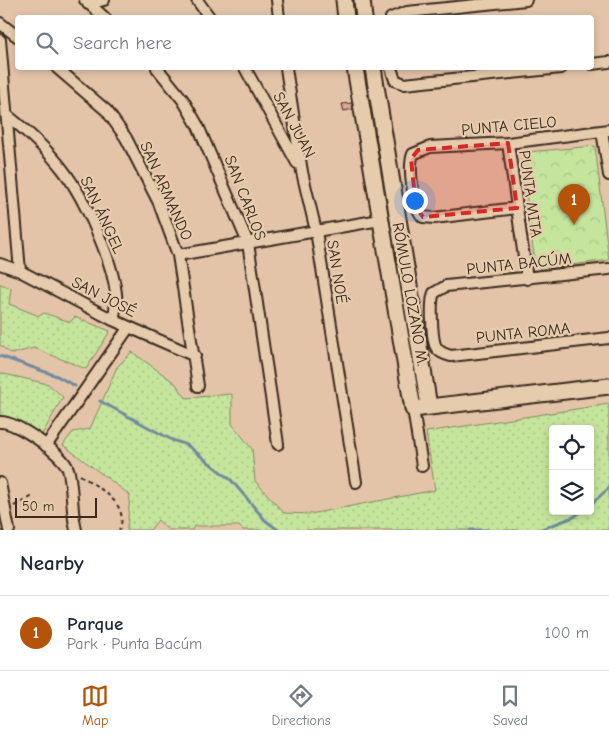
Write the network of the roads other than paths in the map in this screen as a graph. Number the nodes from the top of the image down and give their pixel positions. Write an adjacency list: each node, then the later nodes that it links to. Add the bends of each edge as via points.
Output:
1 (104, 0): 7 (street)
2 (197, 0): 9 (street)
3 (277, 0): 10 (street)
4 (344, 0): 11 (street)
5 (362, 0): 12 (street)
6 (526, 0): 13 (street)
7 (87, 2): 8 (street)
8 (102, 15)
9 (208, 15)
10 (279, 15)
11 (346, 15)
12 (364, 15)
13 (399, 15)
14 (0, 23): 15 (street)
15 (15, 35)
16 (0, 40): 27 (street)
17 (609, 62): 18 (street)
18 (594, 64)
19 (59, 70): 36 (street, SAN ARMANDO, via 102,106 126,138 159,203)
20 (160, 70): 35 (street, SAN CARLOS, via 198,126)
21 (246, 70): 30 (street, SAN JUAN)
22 (286, 70): 30 (street, SAN NOÉ)
23 (355, 70): 33 (street, RÓMULO LOZANO M.)
24 (372, 70): 48 (street)
25 (392, 70): 26 (street, via 397,82 404,84)
26 (541, 70)
27 (8, 116): 39 (street); 41 (street, SAN ÁNGEL, via 32,136 63,170 82,200 114,284 116,308)
28 (605, 131): 29 (street, PUNTA CIELO); 31 (street)
29 (508, 142): 32 (street, PUNTA MITA); 32 (street, PUNTA CIELO, via 430,147 413,154 411,169 416,207 423,216 434,218)
30 (302, 172): 34 (street, SAN NOÉ)
31 (609, 175)
32 (517, 208): 40 (street, PUNTA MITA)
33 (380, 220): 34 (street); 49 (street, RÓMULO LOZANO M.)
34 (316, 231): 35 (street); 54 (street, SAN NOÉ)
35 (248, 242): 36 (street); 51 (street, SAN CARLOS)
36 (178, 255): 45 (street, SAN ARMANDO)
37 (0, 264): 39 (street, SAN JOSÉ)
38 (609, 269): 40 (street, PUNTA BACÚM)
39 (20, 271): 41 (street, SAN JOSÉ)
40 (526, 279): 44 (street, PUNTA BACÚM, via 446,286 434,293 435,346)
41 (112, 320): 42 (street, SAN JOSÉ)
42 (129, 327): 45 (street, SAN JOSÉ); 52 (street)
43 (609, 338): 44 (street, PUNTA ROMA, via 451,356)
44 (442, 354)
45 (195, 356): 46 (street, SAN ARMANDO)
46 (198, 386)
47 (609, 386): 48 (street)
48 (429, 406): 49 (street)
49 (412, 409): 53 (street)
50 (0, 422): 52 (street, via 23,429)
51 (278, 444)
52 (46, 446): 57 (street, via 68,467)
53 (422, 466)
54 (356, 482)
55 (0, 483): 56 (street)
56 (9, 530)
57 (76, 530)

